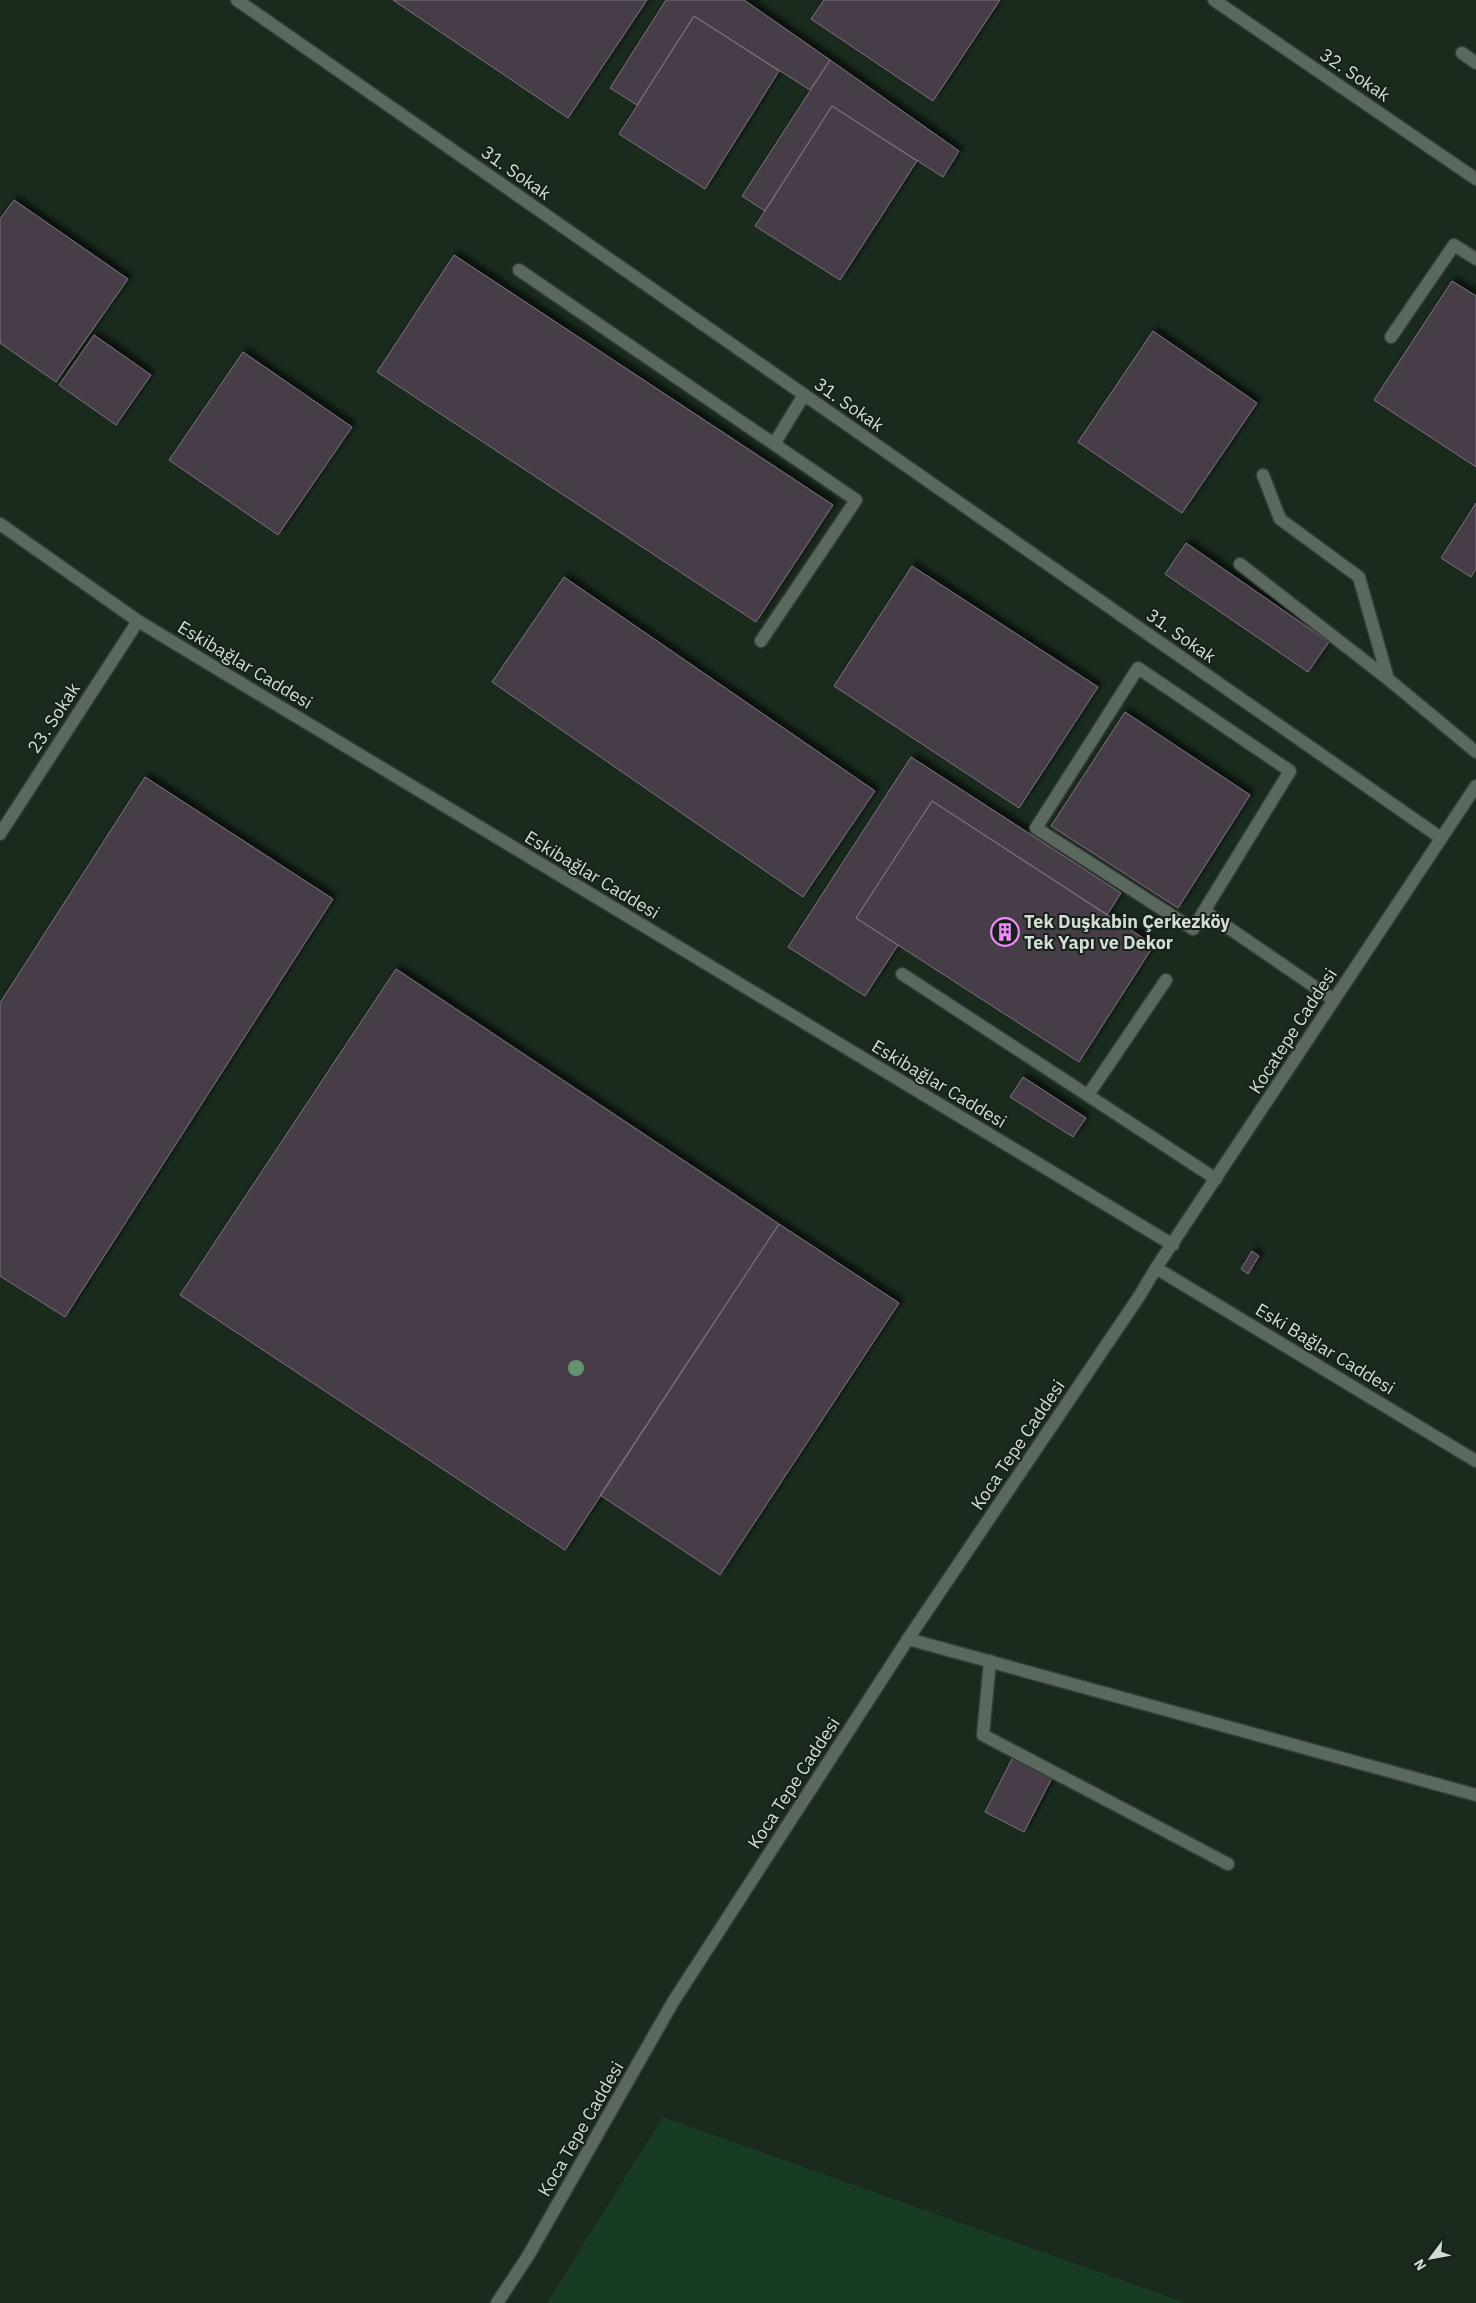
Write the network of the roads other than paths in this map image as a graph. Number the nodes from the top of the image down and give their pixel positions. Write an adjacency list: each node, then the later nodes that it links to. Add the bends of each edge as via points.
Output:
1 (237, 0): 9 (street, 31. Sokak)
2 (1214, 0): 5 (street, 32. Sokak)
3 (1462, 53): 4 (street)
4 (1476, 63)
5 (1476, 179)
6 (1476, 259): 8 (street, via 1454,245)
7 (518, 270): 10 (street)
8 (1391, 337)
9 (804, 395): 10 (street); 20 (street, 31. Sokak)
10 (774, 444): 15 (street, via 856,500)
11 (1263, 475): 16 (street, via 1280,519 1359,578)
12 (0, 524): 14 (street, Eskibağlar Caddesi)
13 (1240, 564): 16 (street)
14 (138, 621): 19 (street, 23. Sokak); 27 (street, Eskibağlar Caddesi)
15 (761, 640)
16 (1388, 679): 17 (street)
17 (1476, 752)
18 (1476, 786): 20 (street, Kocatepe Caddesi)
19 (0, 834)
20 (1441, 838): 24 (street, Kocatepe Caddesi)
21 (1204, 910): 21 (street, via 1290,771 1138,668 1036,828 1193,929); 24 (street)
22 (902, 974): 25 (street)
23 (1166, 980): 25 (street)
24 (1334, 1000): 26 (street, Kocatepe Caddesi)
25 (1088, 1095): 26 (street)
26 (1216, 1180): 27 (street, Kocatepe Caddesi)
27 (1173, 1245): 28 (street, Kocatepe Caddesi)
28 (1156, 1268): 29 (street, Kocatepe Caddesi); 30 (street, Eski Bağlar Caddesi)
29 (1140, 1295): 31 (street, Koca Tepe Caddesi)
30 (1476, 1461)
31 (908, 1639): 32 (street); 35 (street, Koca Tepe Caddesi, via 673,2002 528,2256)
32 (990, 1661): 33 (street); 34 (street, via 983,1735)
33 (1476, 1795)
34 (1228, 1864)
35 (497, 2303)

